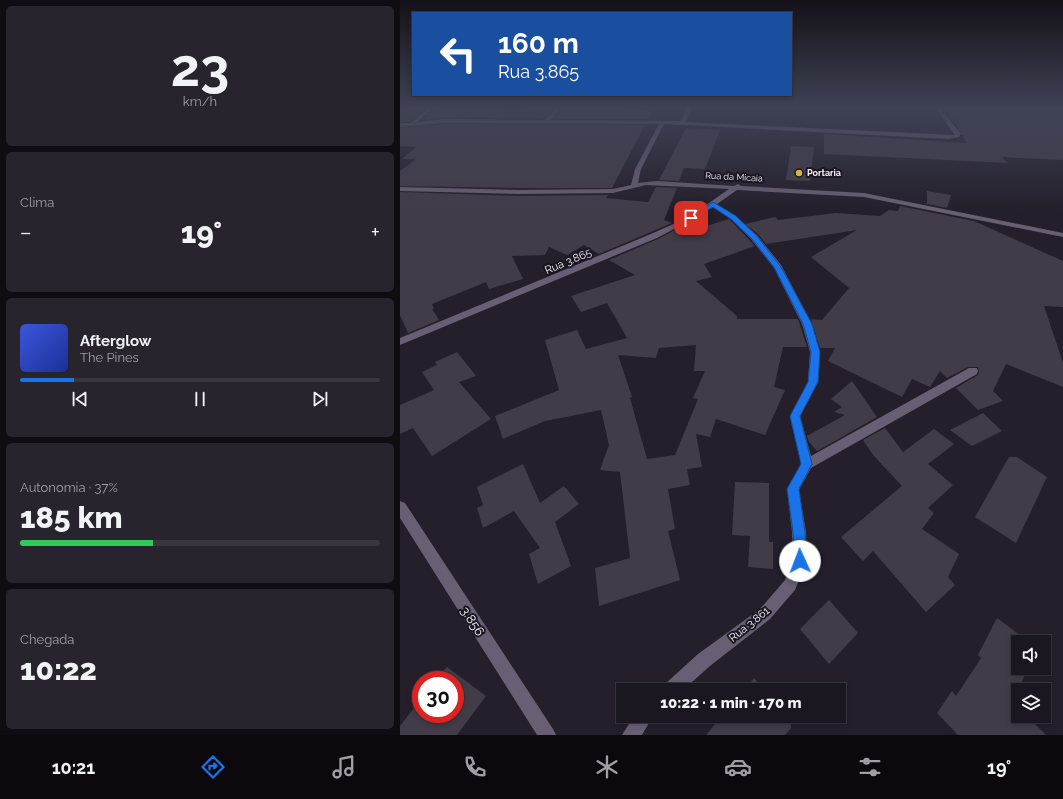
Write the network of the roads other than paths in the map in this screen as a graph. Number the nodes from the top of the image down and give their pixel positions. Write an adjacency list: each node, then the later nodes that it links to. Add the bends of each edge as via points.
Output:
1 (652, 142): 2 (street, via 638,169)
2 (634, 186): 3 (street, Rua da Micaia, via 646,183); 4 (street, Rua da Micaia, via 613,192)
3 (738, 186): 5 (street, Rua 3.865); 6 (street, Rua da Micaia, via 864,195)
4 (400, 189)
5 (713, 204): 7 (street, Rua 3.865, via 654,236); 9 (street, via 734,218 754,237 778,267 807,324 815,352 813,382 795,416)
6 (1063, 235)
7 (400, 342)
8 (973, 371): 9 (street)
9 (807, 464): 11 (street, Rua 3.861, via 793,489 800,561 790,585 765,614 704,660)
10 (400, 507): 13 (street, 3.856)
11 (679, 683)
12 (640, 723): 14 (street)
13 (548, 735)
14 (631, 735)

